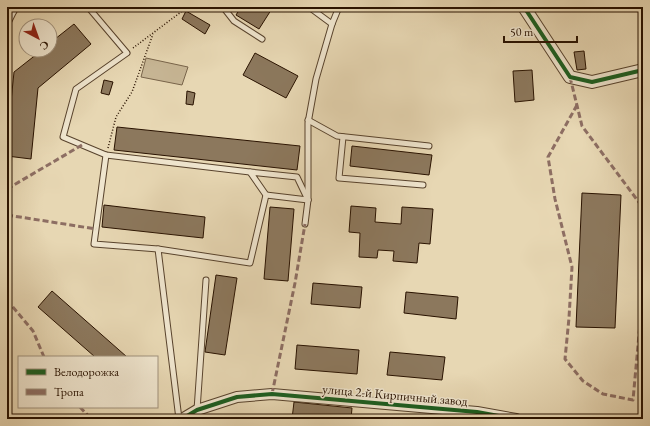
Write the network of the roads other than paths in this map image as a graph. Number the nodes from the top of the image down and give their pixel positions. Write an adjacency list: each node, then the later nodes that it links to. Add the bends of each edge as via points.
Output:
1 (8, 7): 7 (lane)
2 (88, 7): 15 (lane, via 127,53 76,89 63,136)
3 (222, 7): 10 (lane, via 234,21)
4 (309, 7): 8 (lane)
5 (339, 7): 8 (lane)
6 (524, 7): 11 (street, via 570,77 592,82)
7 (15, 9): 9 (lane)
8 (332, 24): 12 (lane, via 316,79)
9 (7, 25)
10 (262, 39)
11 (643, 70)
12 (308, 120): 13 (lane); 19 (lane)
13 (343, 137): 14 (lane); 17 (lane, via 339,178)
14 (429, 146)
15 (106, 155): 16 (lane); 21 (lane, via 94,244)
16 (250, 172): 18 (lane); 19 (lane, via 298,177)
17 (423, 185)
18 (266, 195): 19 (lane); 21 (lane, via 250,263)
19 (308, 200): 20 (lane)
20 (305, 224)
21 (158, 249): 24 (lane)
22 (206, 280): 23 (lane)
23 (197, 410): 24 (street, улица 2-й Кирпичный завод); 25 (street, улица 2-й Кирпичный завод, via 238,397 272,394 476,412)
24 (180, 419)
25 (516, 419)

